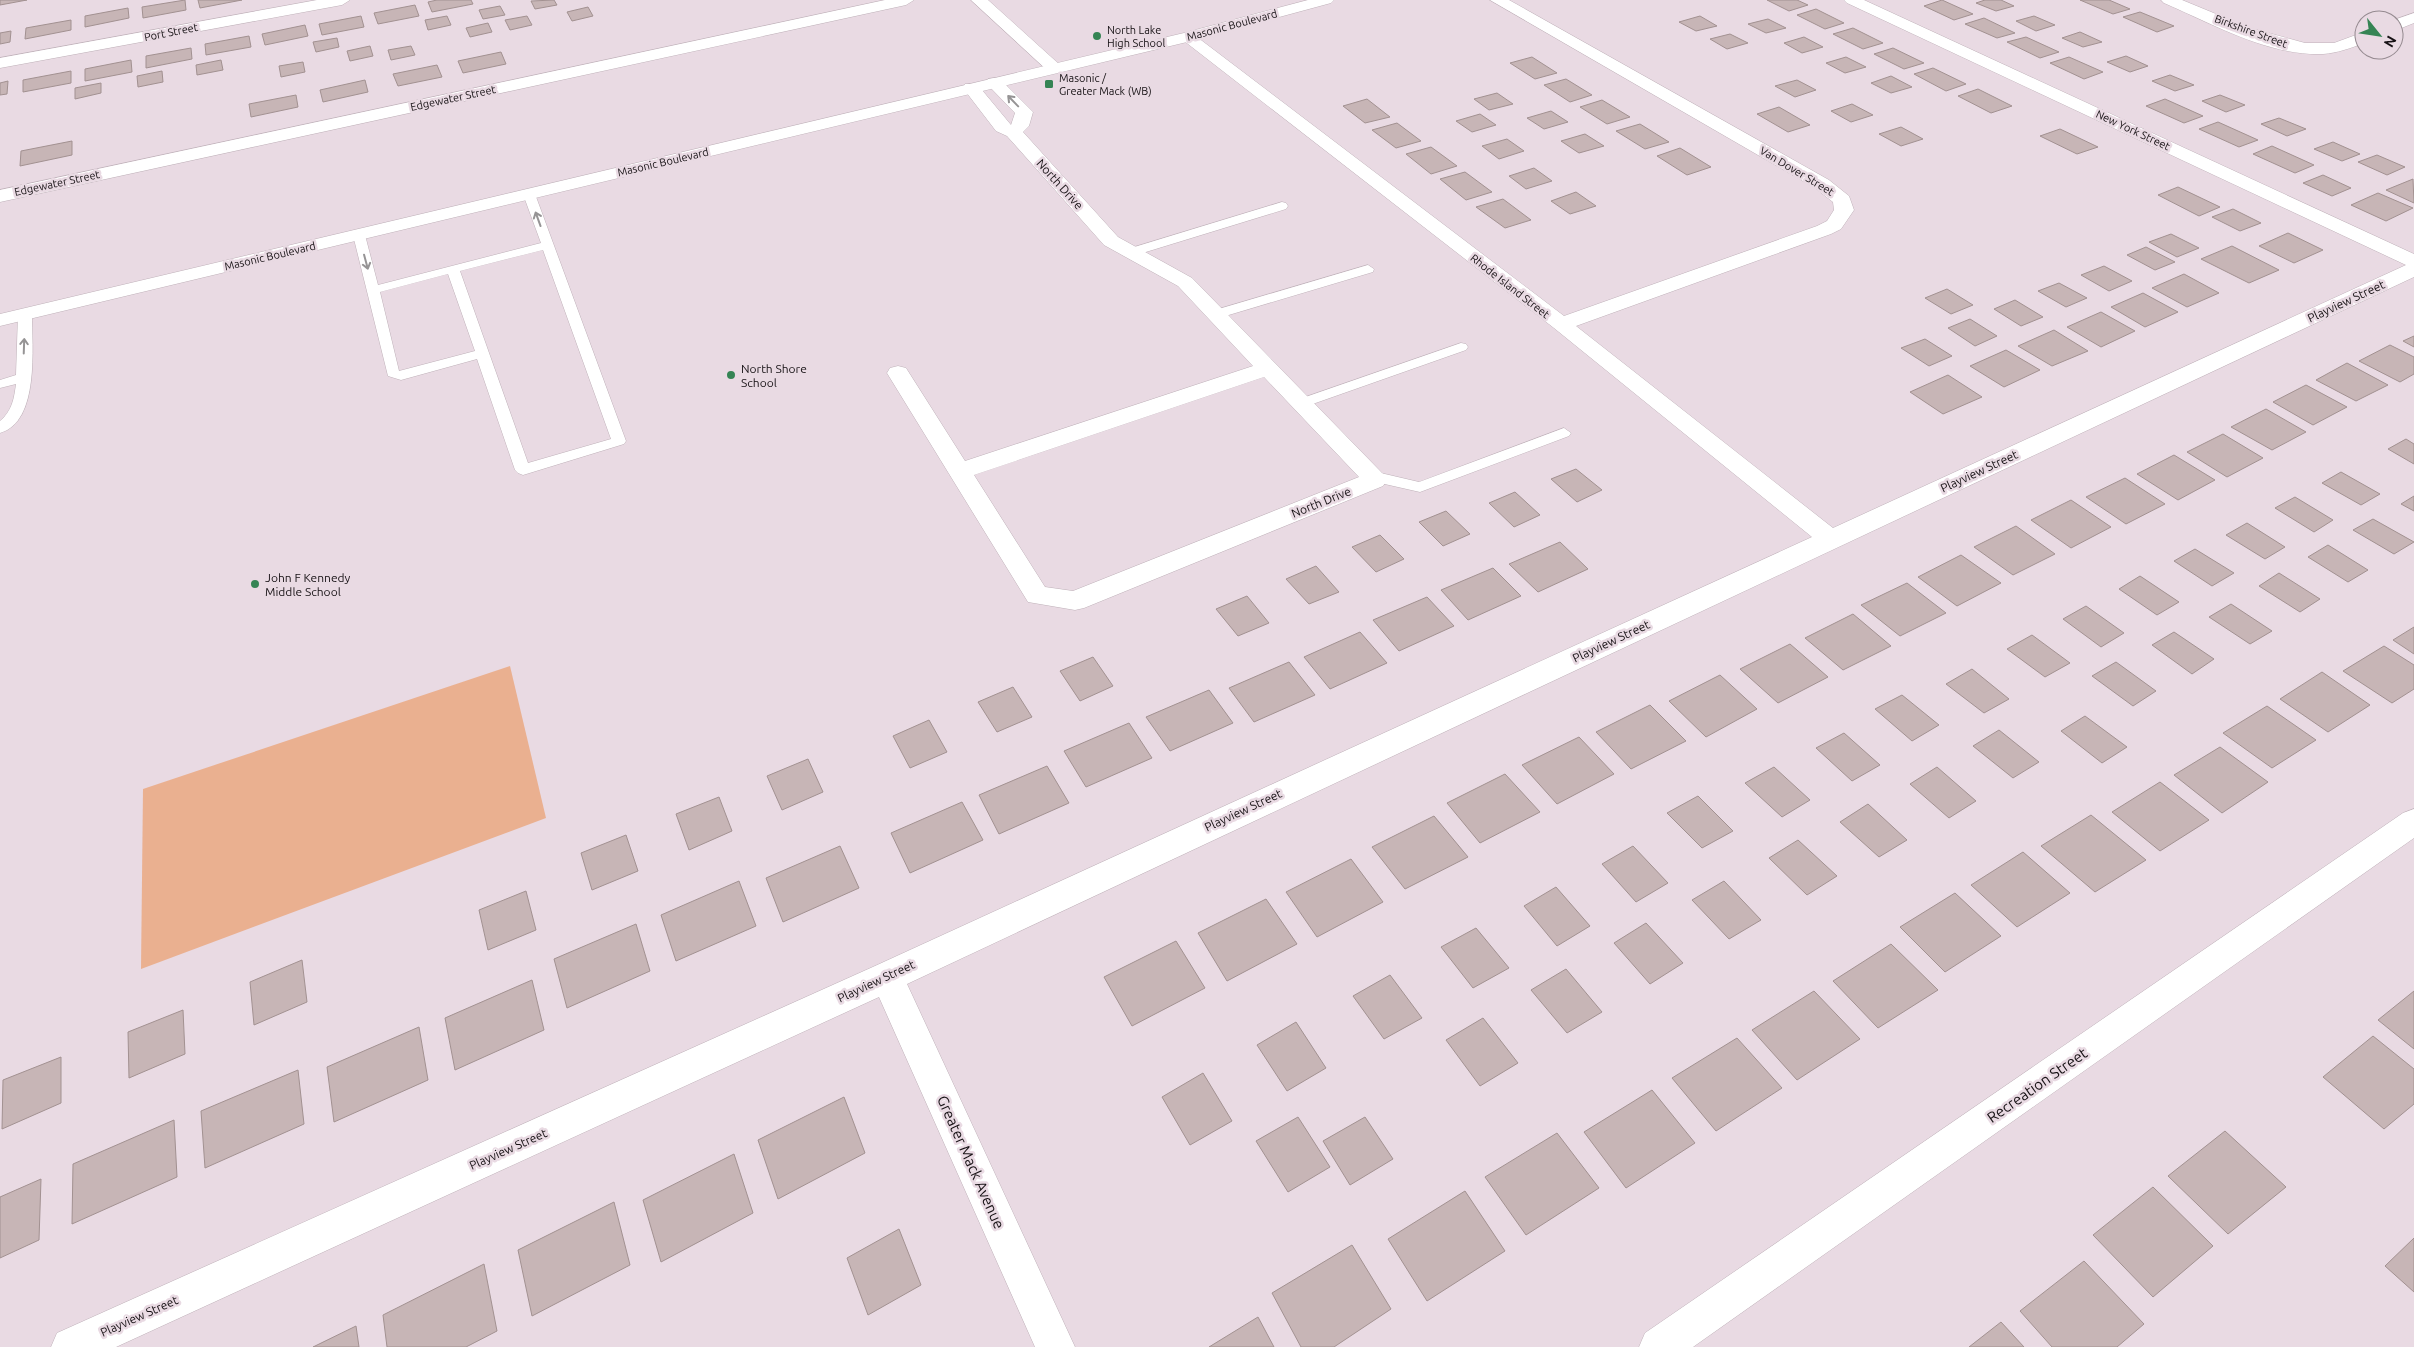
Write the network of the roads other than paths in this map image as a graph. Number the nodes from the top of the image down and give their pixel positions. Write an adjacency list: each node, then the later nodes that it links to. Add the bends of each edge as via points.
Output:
1 (342, 0): 10 (street, Port Street)
2 (906, 0): 16 (street, Edgewater Street)
3 (979, 0): 11 (street)
4 (1326, 0): 8 (street, Masonic Boulevard)
5 (1498, 0): 29 (street, Van Dover Street, via 1822,184 1842,200 1844,210 1834,225 1824,230)
6 (1852, 0): 21 (street, New York Street)
7 (2169, 0): 9 (street, Birkshire Street, via 2268,39 2308,49 2336,48)
8 (1187, 37): 11 (street, Masonic Boulevard); 29 (street, Rhode Island Street)
9 (2354, 41)
10 (0, 63)
11 (1054, 68): 12 (street, Masonic Boulevard)
12 (994, 83): 13 (street, Masonic Boulevard); 14 (street, one-way to 12, via 1020,126 1024,112)
13 (971, 88): 14 (street, North Drive, via 1002,127); 15 (street, Masonic Boulevard)
14 (1013, 132): 20 (street, North Drive, via 1110,241)
15 (529, 194): 18 (street, Masonic Boulevard); 19 (lane, one-way to 15)
16 (0, 196)
17 (1282, 206): 20 (lane)
18 (359, 235): 25 (lane, one-way to 25); 26 (street, Masonic Boulevard)
19 (547, 245): 22 (lane); 31 (lane, via 619,441 523,470)
20 (1132, 252): 27 (street, North Drive, via 1185,282)
21 (2414, 261)
22 (453, 269): 25 (lane); 31 (lane)
23 (1368, 269): 27 (lane)
24 (2414, 270): 41 (street, Playview Street)
25 (374, 290): 31 (lane, via 393,373 401,376)
26 (25, 314): 28 (street, Masonic Boulevard); 34 (lane, one-way to 26)
27 (1217, 314): 32 (street, North Drive)
28 (0, 320)
29 (1560, 324): 41 (street, Rhode Island Street)
30 (1460, 346): 36 (lane)
31 (482, 353)
32 (1269, 368): 36 (street, North Drive); 39 (street)
33 (898, 374): 39 (street, North Drive)
34 (22, 378): 35 (lane); 37 (lane, via 20,403 15,415)
35 (0, 384)
36 (1302, 403): 40 (street, North Drive)
37 (0, 428)
38 (1564, 432): 40 (lane, via 1420,487)
39 (960, 471): 40 (street, North Drive, via 1037,595 1075,601 1376,480)
40 (1372, 476)
41 (1831, 539): 43 (street, Playview Street)
42 (2414, 822): 46 (street, Recreation Street)
43 (887, 977): 44 (street, Playview Street); 45 (street, Greater Mack Avenue)
44 (71, 1347)
45 (1055, 1347)
46 (1659, 1347)

